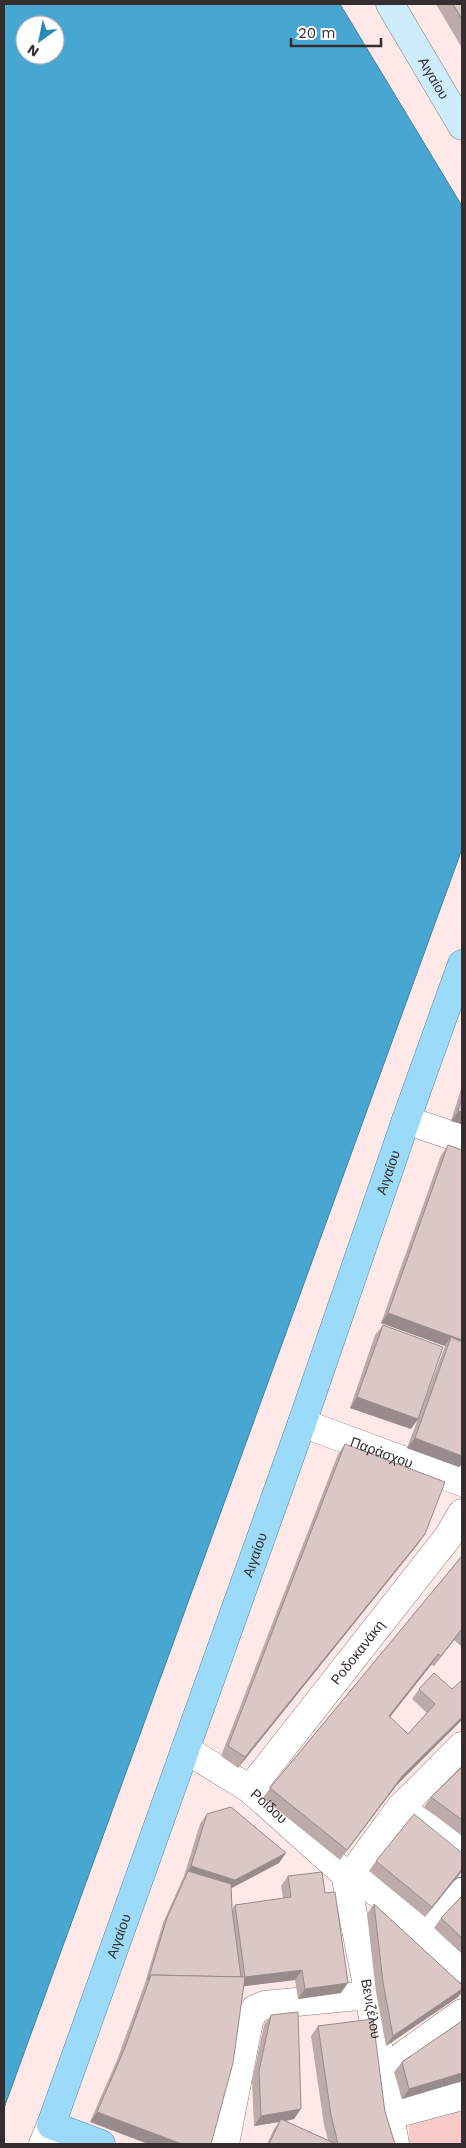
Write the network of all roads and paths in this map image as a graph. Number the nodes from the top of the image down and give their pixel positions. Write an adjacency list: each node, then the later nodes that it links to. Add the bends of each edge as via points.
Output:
1 (390, 4): 2 (main road, Αιγαίου)
2 (462, 126)
3 (462, 964): 4 (main road, Αιγαίου)
4 (406, 1120): 5 (street); 6 (main road, Αιγαίου)
5 (462, 1139)
6 (302, 1423): 7 (street, Παράσχου); 10 (main road, Αιγαίου)
7 (462, 1482)
8 (462, 1513): 11 (street, Ροδοκανάκη, via 448,1537)
9 (462, 1746): 12 (street, Βενιζέλου)
10 (185, 1749): 11 (street, Ροίδου); 23 (main road, Αιγαίου)
11 (250, 1790): 14 (street, Ροίδου)
12 (400, 1808): 13 (street); 14 (street, Βενιζέλου)
13 (462, 1850)
14 (352, 1877): 16 (street, Ροίδου); 18 (street, Βενιζέλου)
15 (462, 1888): 16 (street)
16 (423, 1930): 17 (street, Ροίδου)
17 (462, 1968)
18 (370, 1995): 20 (street, Βενιζέλου); 25 (street, via 265,2005 255,2009 249,2021)
19 (462, 2013): 20 (street)
20 (382, 2070): 22 (street, Βενιζέλου)
21 (462, 2096): 22 (street)
22 (391, 2115): 26 (street, Βενιζέλου)
23 (47, 2134): 24 (main road)
24 (101, 2144)
25 (225, 2144)
26 (396, 2144)

